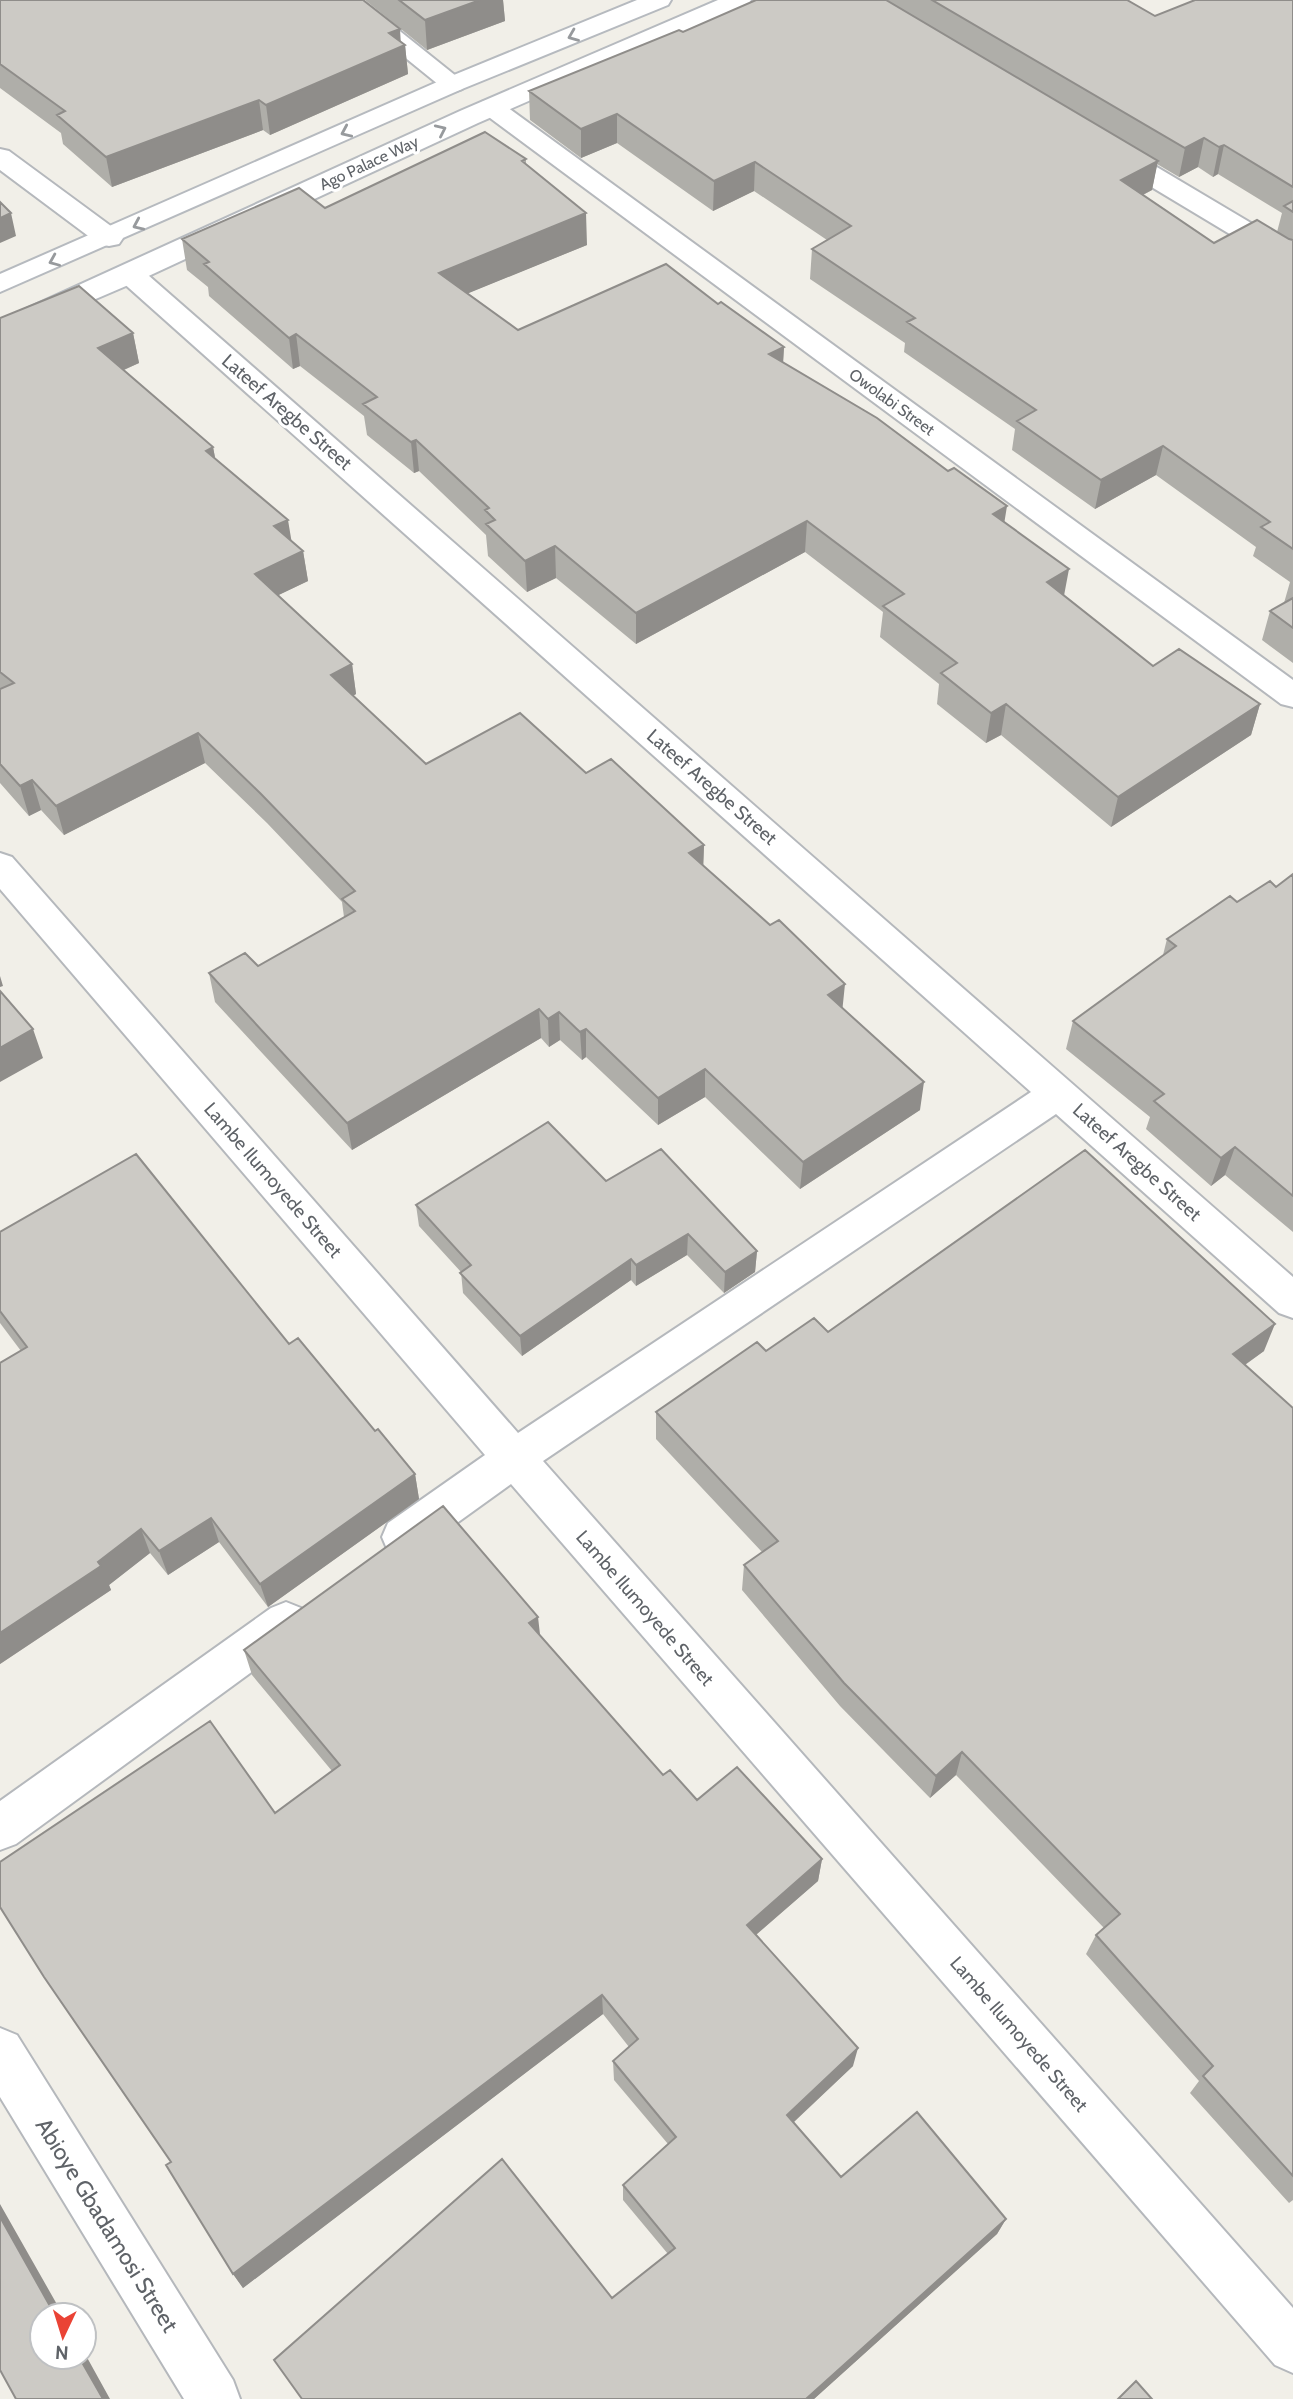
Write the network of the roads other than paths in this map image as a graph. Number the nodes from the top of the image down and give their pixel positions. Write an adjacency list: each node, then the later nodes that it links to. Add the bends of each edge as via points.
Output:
1 (346, 0): 8 (street)
2 (659, 0): 6 (street, Ago Palace Way)
3 (678, 0): 5 (street)
4 (739, 0): 5 (street, Ago Palace Way)
5 (703, 16): 7 (street, Ago Palace Way)
6 (608, 21): 7 (street); 8 (street, Ago Palace Way, one-way to 8)
7 (642, 42): 9 (street, Ago Palace Way)
8 (453, 84): 12 (street, Ago Palace Way, one-way to 12)
9 (491, 107): 14 (street, Ago Palace Way, one-way to 9); 17 (street, Owolabi Street)
10 (1093, 141): 13 (street)
11 (0, 157): 12 (street)
12 (108, 238): 15 (street, Ago Palace Way, one-way to 15)
13 (1293, 260)
14 (130, 274): 16 (street, Ago Palace Way); 19 (street, Lateef Aregbe Street)
15 (0, 284)
16 (0, 331)
17 (1293, 696)
18 (0, 866): 21 (street, Lambe Ilumoyede Street)
19 (1059, 1093): 20 (street, Lateef Aregbe Street); 21 (street)
20 (1293, 1301)
21 (513, 1458): 22 (street); 26 (street, Lambe Ilumoyede Street)
22 (368, 1562)
23 (313, 1602): 24 (street)
24 (0, 1828)
25 (0, 2052): 27 (street, Abioye Gbadamosi Street)
26 (1293, 2347)
27 (214, 2399)

